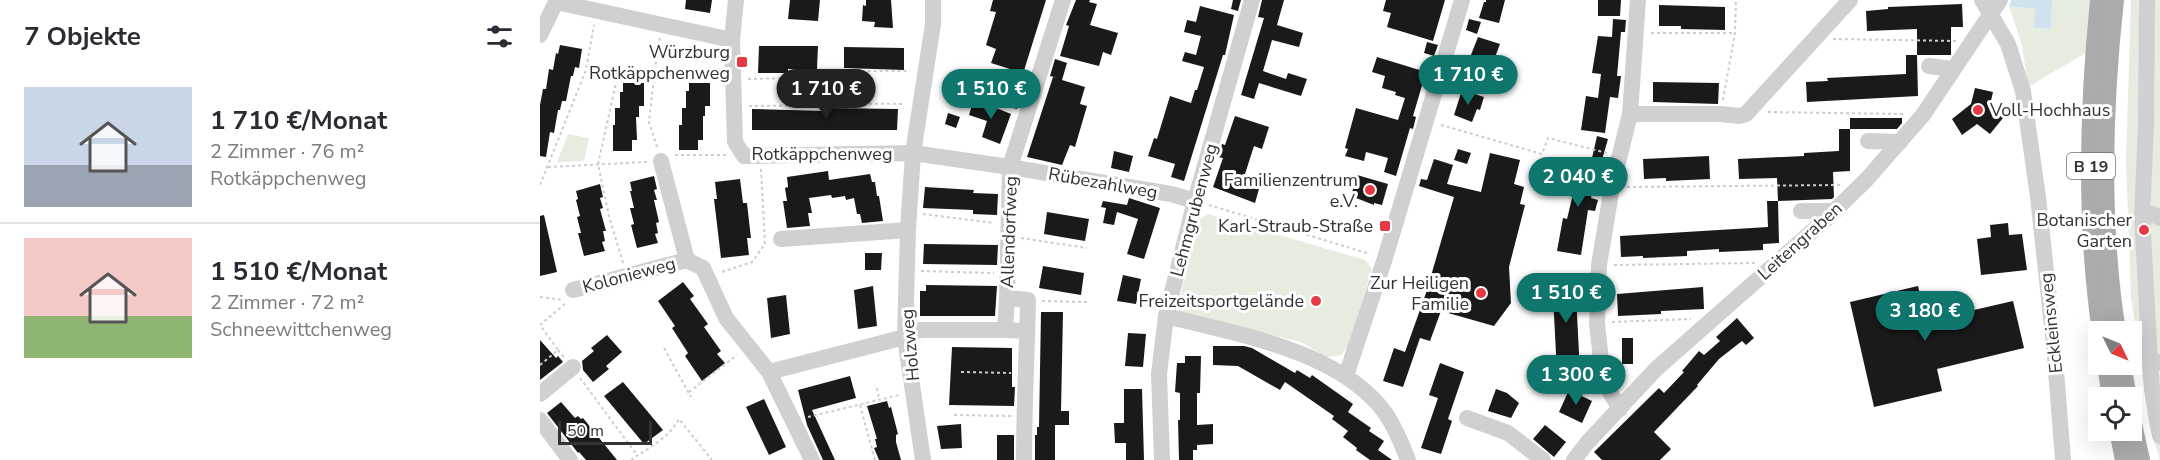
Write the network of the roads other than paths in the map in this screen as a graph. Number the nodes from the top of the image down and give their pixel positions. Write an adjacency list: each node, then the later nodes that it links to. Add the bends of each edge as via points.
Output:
1 (736, 0): 14 (street, Rotkäppchenweg)
2 (933, 0): 22 (street, Holzweg, via 933,24)
3 (1063, 0): 24 (street)
4 (1252, 0): 25 (street, Lehmgrubenweg)
5 (1462, 0): 44 (street)
6 (1638, 0): 18 (street)
7 (1850, 0): 18 (street, via 1750,111 1739,116)
8 (2100, 0): 36 (main road, B 19, via 2091,105 2091,172)
9 (2114, 0): 37 (main road, B 19, via 2105,152 2108,260)
10 (2147, 0): 17 (street)
11 (556, 1): 13 (street); 14 (street)
12 (1991, 5): 16 (street, Leitengraben); 60 (street, Eckleinsweg, via 2023,91 2050,312)
13 (540, 35)
14 (732, 39): 22 (street, Rotkäppchenweg, via 735,142 752,156)
15 (1929, 66): 16 (street)
16 (1952, 69): 21 (street, Leitengraben)
17 (2153, 101): 19 (street)
18 (1629, 114): 46 (street, via 1599,265 1598,323 1603,380)
19 (2153, 129): 28 (street)
20 (1868, 141): 21 (street)
21 (1899, 142): 27 (street, Leitengraben)
22 (913, 153): 24 (street, Rübezahlweg); 30 (street, Holzweg)
23 (661, 161): 32 (street)
24 (1010, 167): 25 (street, Rübezahlweg); 34 (street, Allendorfweg)
25 (1195, 201): 35 (street, Lehmgrubenweg)
26 (1801, 211): 27 (street)
27 (1835, 211): 46 (street, Leitengraben, via 1656,369)
28 (2142, 216): 29 (street, via 2153,214); 41 (street)
29 (2160, 218)
30 (908, 230): 31 (street); 40 (street, Holzweg)
31 (773, 242)
32 (687, 260): 33 (street, Kolonieweg); 43 (street, Kolonieweg, via 703,268 726,318)
33 (573, 291)
34 (1007, 298): 38 (street, Allendorfweg); 39 (street, Allendorfweg, via 1028,300)
35 (1166, 316): 44 (street, via 1278,344); 56 (street, Lehmgrubenweg, via 1159,374)
36 (2101, 321)
37 (2115, 321)
38 (1005, 330): 39 (street); 40 (street, via 920,330)
39 (1027, 331): 55 (street, Allendorfweg)
40 (905, 337): 43 (street); 54 (street, Holzweg)
41 (2155, 362): 49 (street, via 2152,389)
42 (573, 367): 45 (street)
43 (769, 372): 53 (street, Kolonieweg)
44 (1346, 376): 57 (street, via 1385,414)
45 (540, 394)
46 (1620, 409): 59 (street, Leitengraben)
47 (1467, 418): 58 (street, via 1508,433)
48 (540, 420): 52 (street)
49 (2160, 436)
50 (2121, 441): 61 (main road)
51 (2136, 441): 62 (main road)
52 (570, 460)
53 (812, 460)
54 (923, 460)
55 (1024, 460)
56 (1162, 460)
57 (1408, 460)
58 (1544, 460)
59 (1574, 460)
60 (2063, 460)
61 (2125, 460)
62 (2140, 460)

